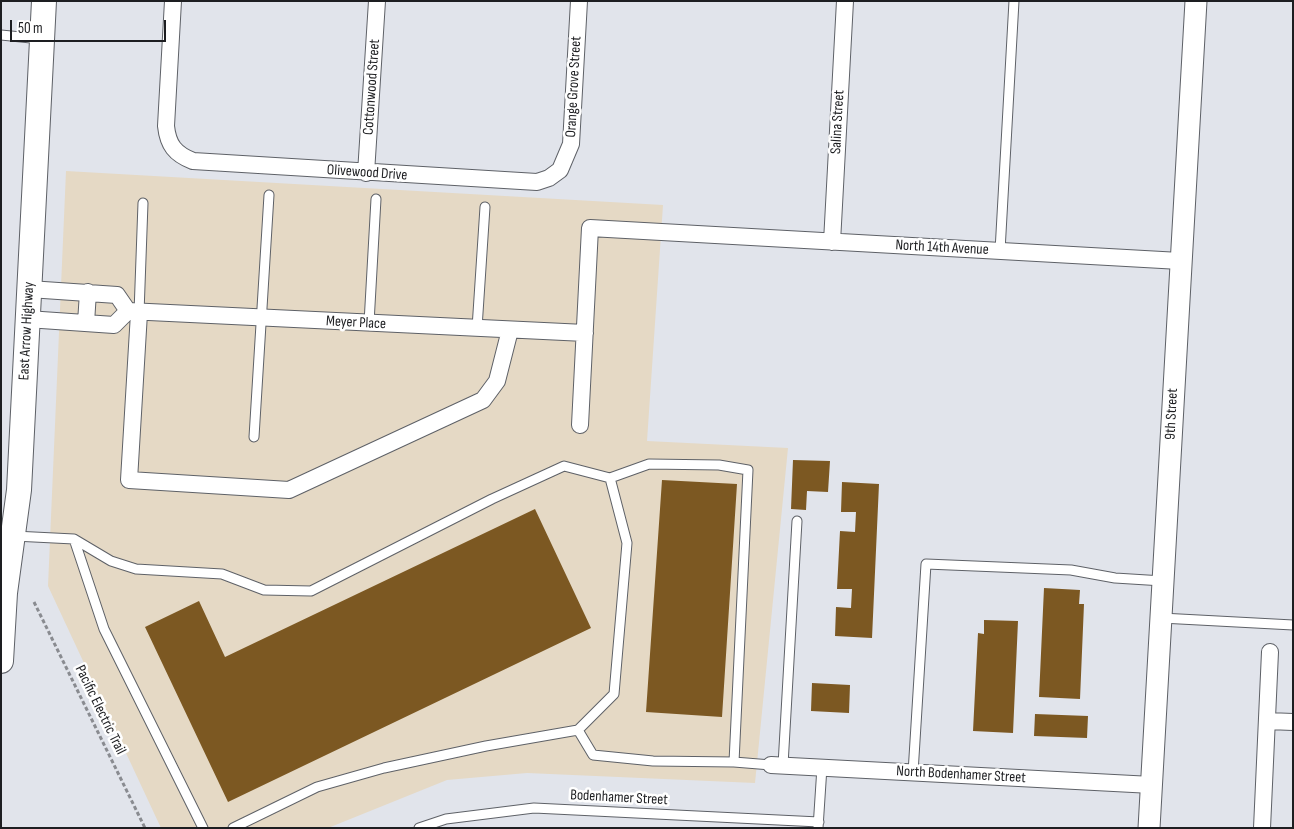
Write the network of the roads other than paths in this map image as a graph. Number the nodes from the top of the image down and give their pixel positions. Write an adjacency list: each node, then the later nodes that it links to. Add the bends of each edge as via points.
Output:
1 (44, 1): 9 (main road, East Arrow Highway)
2 (173, 1): 11 (street, Olivewood Drive, via 166,126 168,140 174,150 193,161)
3 (377, 1): 11 (street, Cottonwood Street)
4 (579, 1): 10 (street, Orange Grove Street, via 571,144)
5 (845, 1): 16 (street, Salina Street)
6 (1014, 1): 17 (lane)
7 (1196, 1): 18 (street, 9th Street)
8 (1, 35): 9 (lane)
9 (42, 39): 19 (main road, East Arrow Highway)
10 (560, 170): 11 (street, Olivewood Drive, via 537,182)
11 (366, 173)
12 (269, 195): 22 (lane)
13 (376, 199): 25 (lane)
14 (143, 203): 21 (lane)
15 (484, 207): 26 (lane)
16 (832, 242): 17 (street, North 14th Avenue); 28 (street, North 14th Avenue, via 590,228)
17 (1000, 251): 18 (street, North 14th Avenue)
18 (1180, 261): 35 (street, 9th Street)
19 (29, 288): 20 (street); 23 (main road, East Arrow Highway)
20 (88, 292): 21 (street, via 117,295); 24 (street)
21 (134, 312): 22 (street, Meyer Place); 24 (street, via 114,324); 27 (street, via 129,480 289,490 483,400 497,381)
22 (261, 318): 25 (street, Meyer Place); 30 (lane)
23 (27, 319): 24 (street); 33 (main road, East Arrow Highway, via 19,490)
24 (86, 322)
25 (369, 323): 26 (street, Meyer Place)
26 (477, 328): 27 (street, Meyer Place)
27 (510, 330): 28 (street, Meyer Place)
28 (585, 333): 29 (street)
29 (580, 425)
30 (254, 437)
31 (610, 478): 34 (lane, via 564,466 492,498 312,591 264,590 222,574 136,570 111,561); 42 (lane, via 627,543 614,694); 43 (lane, via 649,464 719,465 748,470)
32 (797, 521): 44 (lane)
33 (11, 536): 34 (lane); 39 (main road, East Arrow Highway)
34 (74, 539): 49 (lane, via 104,630)
35 (1163, 581): 36 (street, 9th Street); 46 (lane, via 1116,578 1071,570 926,564)
36 (1161, 618): 37 (lane); 47 (street, 9th Street)
37 (1293, 625)
38 (1270, 652): 40 (street)
39 (1, 661)
40 (1268, 721): 41 (street); 53 (street)
41 (1293, 722)
42 (578, 730): 43 (lane, via 593,755 653,761); 50 (lane, via 486,746 317,787)
43 (734, 762): 44 (lane)
44 (777, 765): 45 (street, North Bodenhamer Street)
45 (822, 767): 46 (street, North Bodenhamer Street); 48 (lane)
46 (913, 773): 47 (street, North Bodenhamer Street)
47 (1152, 785): 52 (street, 9th Street)
48 (819, 825): 51 (lane, Bodenhamer Street, via 534,808 446,819)
49 (203, 828)
50 (233, 828)
51 (420, 828)
52 (1149, 828)
53 (1262, 828)

